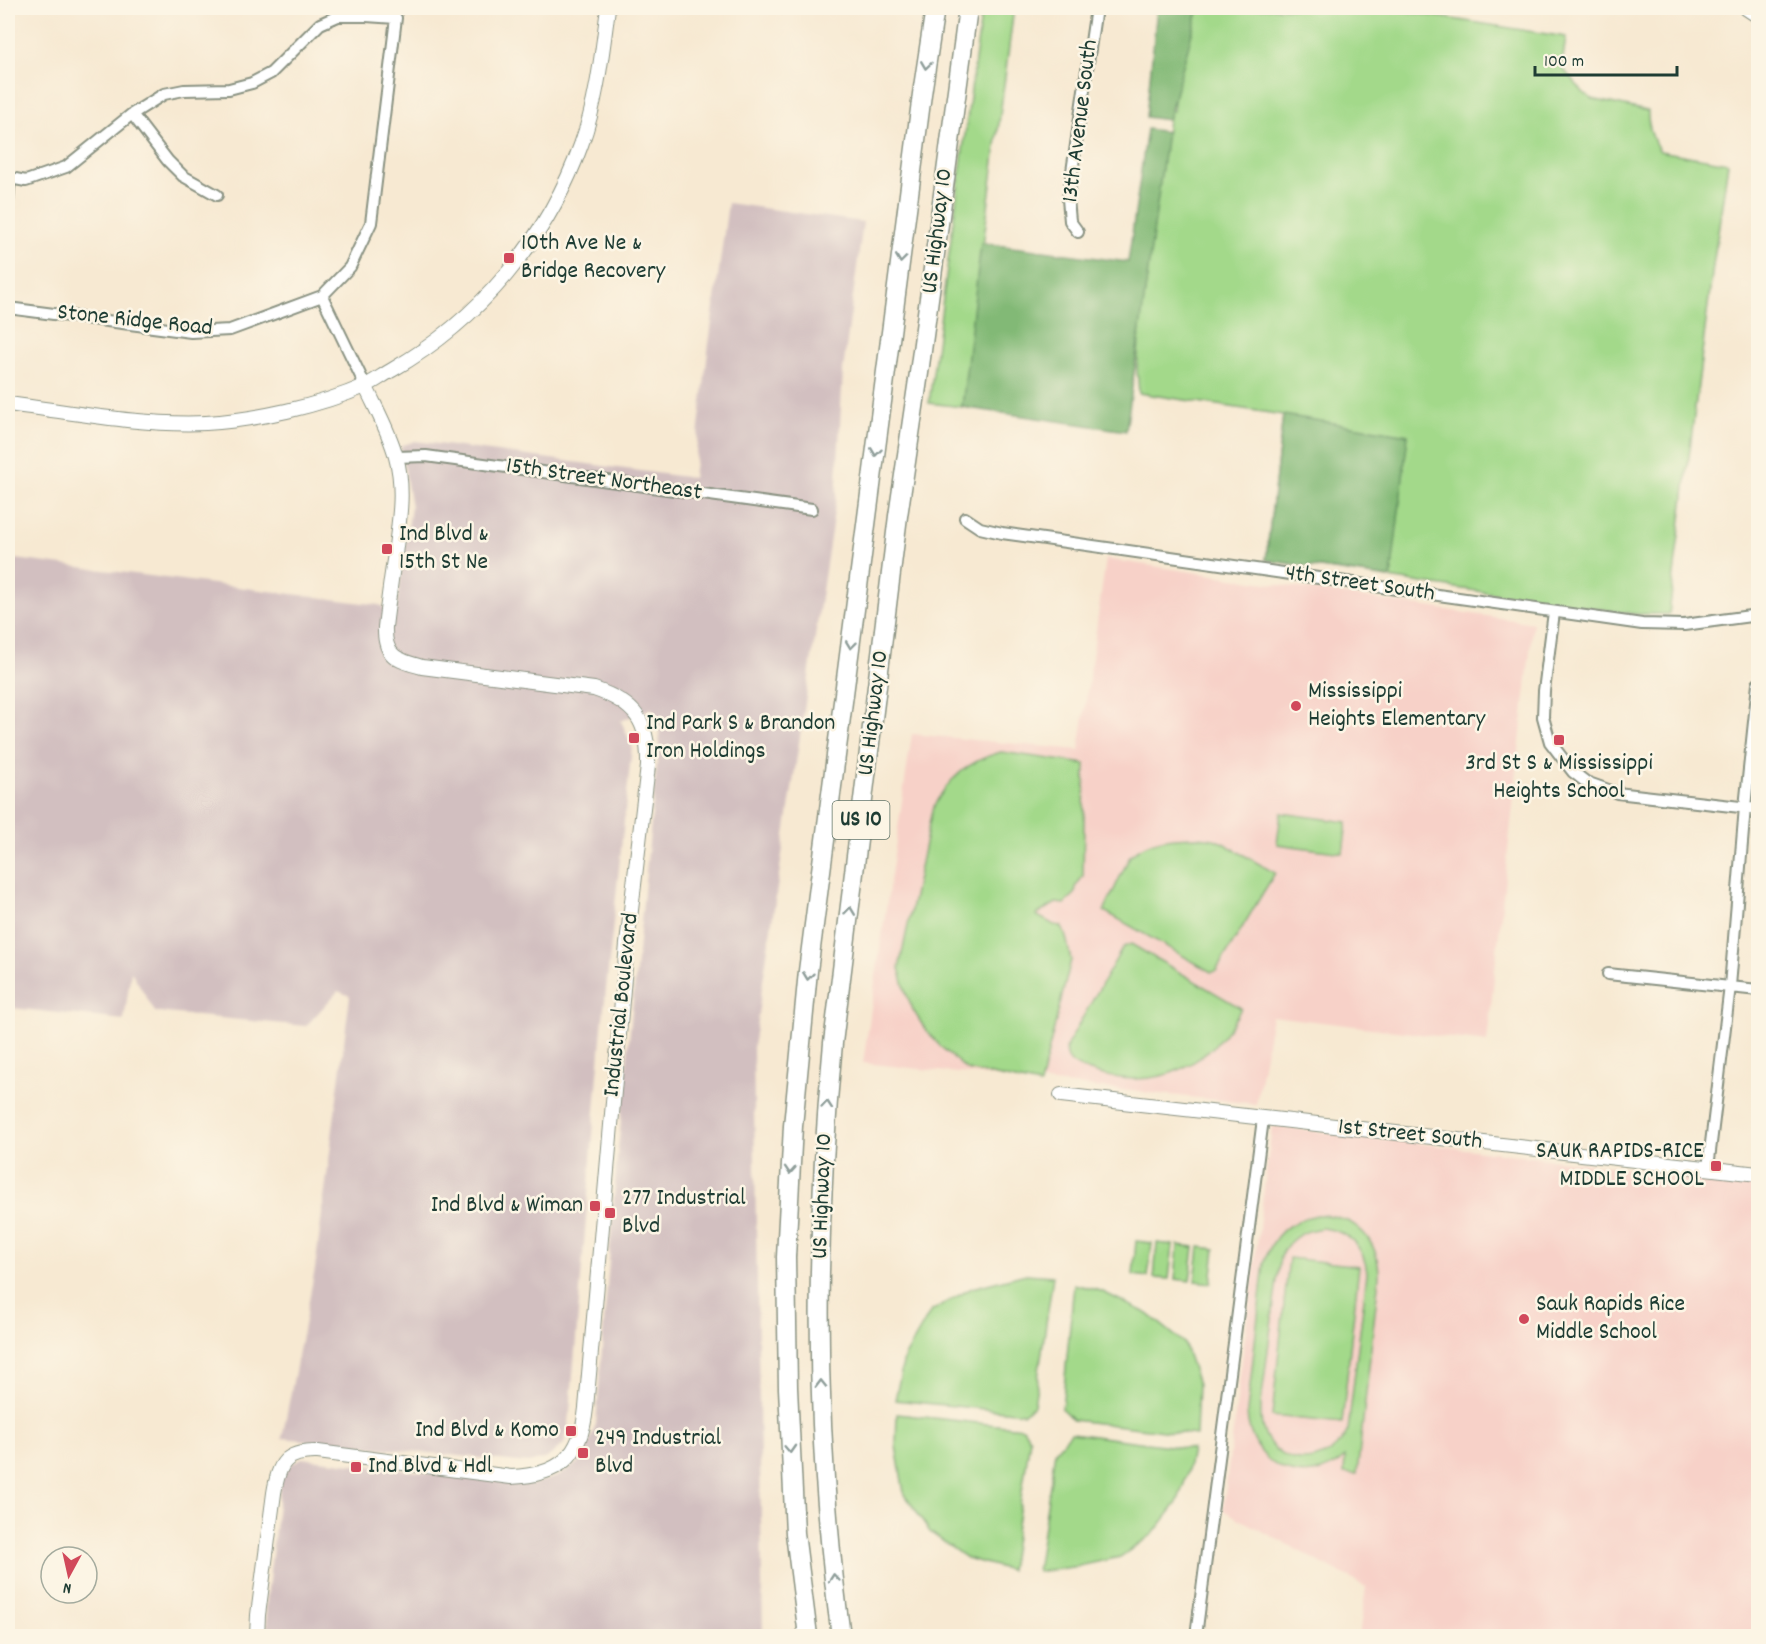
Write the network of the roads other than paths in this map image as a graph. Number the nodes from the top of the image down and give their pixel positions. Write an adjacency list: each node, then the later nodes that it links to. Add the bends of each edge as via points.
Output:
1 (608, 8): 13 (street, via 596,89 582,144 537,233 509,272 461,321 432,345)
2 (935, 8): 30 (highway, US Highway 10 / US 10, one-way to 30, via 826,835 793,1126 787,1234 788,1388)
3 (968, 8): 31 (highway, US Highway 10 / US 10, one-way to 3, via 821,1384 820,1223 827,1111 898,516)
4 (1096, 8): 10 (street, 13th Avenue South, via 1068,199 1070,220)
5 (1746, 8): 6 (street)
6 (1758, 16)
7 (132, 114): 8 (street, via 183,176); 9 (street, via 66,167 26,181 10,178); 11 (street, Stone Ridge Road, via 164,94 229,89 271,73 320,24 338,16 396,18 370,223 350,267)
8 (217, 195)
9 (8, 202)
10 (1078, 232)
11 (322, 296): 12 (street, Stone Ridge Road, via 230,330 191,332); 13 (street, Industrial Boulevard)
12 (8, 308)
13 (365, 386): 14 (street, via 245,419 205,423 134,420); 15 (street, Industrial Boulevard)
14 (8, 404)
15 (396, 457): 16 (street, 15th Street Northeast, via 426,456); 32 (street, Industrial Boulevard, via 401,497 385,627 387,650 406,663 422,667 594,689 627,704 645,732 648,766 627,944 584,1426 566,1459 550,1471 532,1476 511,1477 318,1452 291,1456 277,1474)
16 (812, 509)
17 (965, 518): 18 (street, 4th Street South, via 980,528 1002,533)
18 (1554, 612): 19 (street, 4th Street South, via 1664,625); 21 (street, via 1543,717 1550,742 1573,772 1586,782 1617,793)
19 (1758, 615)
20 (1758, 684): 21 (street)
21 (1745, 807): 22 (street); 24 (street)
22 (1758, 808)
23 (1608, 974): 24 (street)
24 (1730, 986): 25 (street); 28 (street)
25 (1758, 990)
26 (1061, 1095): 27 (street, 1st Street South)
27 (1263, 1119): 28 (street, 1st Street South); 37 (street)
28 (1708, 1168): 29 (street, 1st Street South)
29 (1758, 1174)
30 (795, 1533): 33 (highway); 34 (highway, US Highway 10)
31 (837, 1606): 35 (highway, US Highway 10 / US 10); 36 (highway)
32 (257, 1636)
33 (799, 1636)
34 (808, 1636)
35 (841, 1636)
36 (852, 1636)
37 (1196, 1636)

